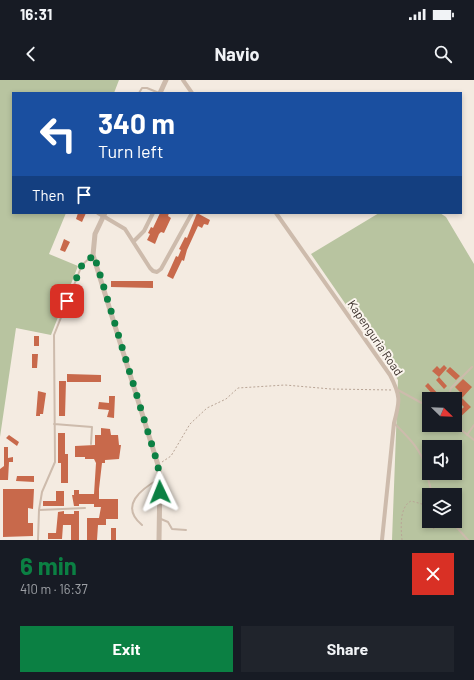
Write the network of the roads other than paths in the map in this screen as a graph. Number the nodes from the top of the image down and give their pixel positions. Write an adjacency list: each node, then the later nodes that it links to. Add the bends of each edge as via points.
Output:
1 (166, 80): 5 (street)
2 (183, 80): 6 (street)
3 (140, 92): 4 (lane, via 144,87)
4 (156, 92)
5 (160, 92)
6 (191, 92)
7 (104, 214): 11 (street, via 125,229); 12 (street, via 95,234)
8 (152, 214): 11 (street, via 142,234)
9 (191, 214): 11 (street, via 158,272 150,268)
10 (277, 214): 14 (street, Kapenguria Road)
11 (134, 241)
12 (94, 255): 18 (lane, via 82,265 54,335); 24 (street)
13 (472, 367): 15 (lane)
14 (398, 390): 16 (lane); 17 (street, Kapenguria Road, via 399,406)
15 (450, 392)
16 (422, 404)
17 (394, 423): 25 (lane, via 416,446 426,467); 34 (street, Kapenguria Road)
18 (54, 424): 23 (lane, via 92,427); 27 (lane, via 54,462)
19 (474, 425): 21 (lane)
20 (462, 430): 21 (lane)
21 (467, 434): 22 (lane)
22 (474, 440)
23 (91, 444)
24 (160, 478): 28 (street); 29 (lane, via 139,492 134,500 134,518)
25 (430, 488)
26 (85, 508): 27 (lane)
27 (38, 510): 32 (lane)
28 (160, 519): 31 (lane, via 168,522 172,529); 33 (street)
29 (142, 525)
30 (457, 528): 35 (lane)
31 (186, 530)
32 (38, 540)
33 (159, 540)
34 (382, 540)
35 (468, 540)

